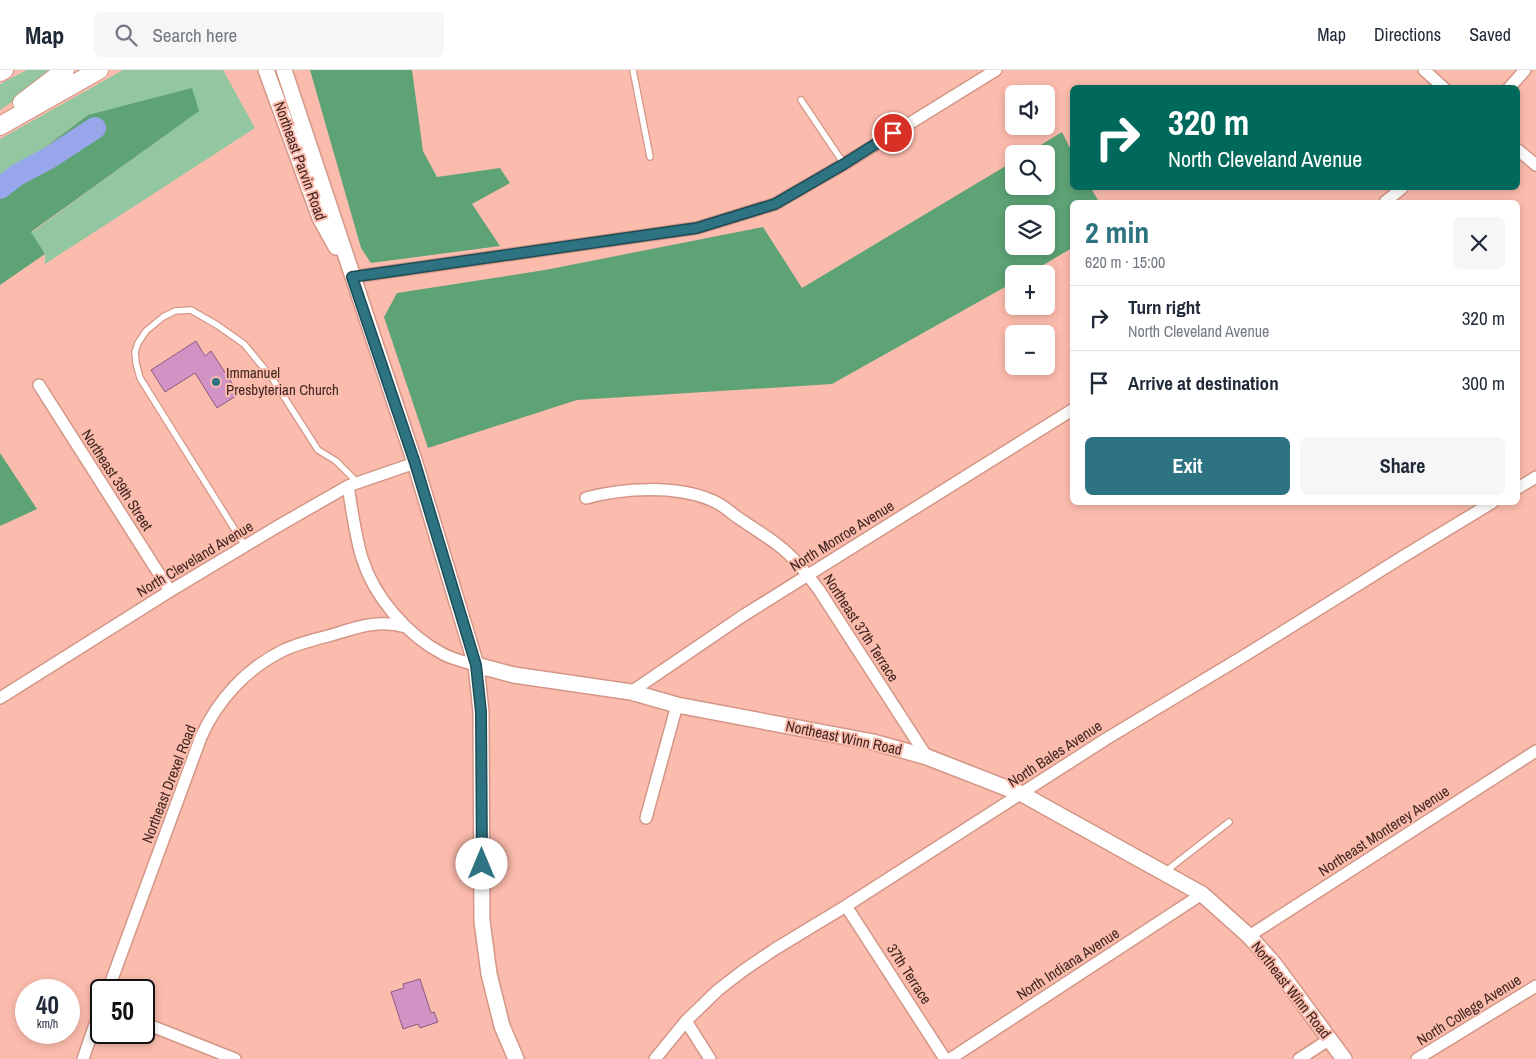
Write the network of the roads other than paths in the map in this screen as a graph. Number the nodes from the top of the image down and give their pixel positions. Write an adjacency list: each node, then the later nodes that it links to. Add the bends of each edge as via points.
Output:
1 (4, 70): 10 (main road)
2 (66, 70): 14 (main road)
3 (99, 70): 15 (main road)
4 (266, 70): 22 (main road, Northeast Parvin Road, via 320,218)
5 (284, 70): 22 (main road, Northeast Parvin Road)
6 (633, 70): 17 (lane)
7 (996, 70): 18 (street)
8 (1424, 70): 11 (street)
9 (1525, 70): 12 (street)
10 (0, 72)
11 (1441, 85)
12 (1512, 85)
13 (801, 100): 18 (lane)
14 (0, 120)
15 (0, 126)
16 (1520, 152): 19 (street)
17 (650, 156)
18 (844, 164): 22 (street, via 775,204 697,228)
19 (1536, 165)
20 (1400, 190): 21 (street)
21 (1387, 200)
22 (352, 277): 25 (main road, Northeast Parvin Road)
23 (39, 385): 33 (street, Northeast 39th Street)
24 (1070, 411): 32 (street, North Monroe Avenue)
25 (415, 463): 27 (street, North Cleveland Avenue); 35 (main road, Northeast Parvin Road)
26 (1536, 477): 28 (street)
27 (351, 485): 31 (street, North Cleveland Avenue); 31 (lane, via 353,478 336,461 318,450 272,378 244,344 191,310 175,311 163,317 146,331 138,343 135,352 140,378); 34 (street, Northeast Winn Road, via 363,560 386,604)
28 (1520, 487)
29 (586, 498): 32 (street, Northeast 37th Terrace, via 643,490 690,494 712,500 778,545)
30 (1488, 505): 41 (street, North Bales Avenue, via 1130,724)
31 (246, 546): 33 (street, North Cleveland Avenue)
32 (808, 575): 36 (street, North Monroe Avenue); 40 (street, Northeast 37th Terrace)
33 (170, 591): 37 (street, North Cleveland Avenue)
34 (406, 627): 35 (street, Northeast Winn Road, via 444,655); 48 (street, Northeast Drexel Road, via 372,623 286,649 262,662 234,687 201,737)
35 (476, 665): 36 (main road, Northeast Winn Road, via 514,675); 56 (main road, Northeast Parvin Road, via 481,722 482,921 491,983 502,1026)
36 (630, 692): 38 (main road, Northeast Winn Road)
37 (0, 698)
38 (677, 705): 40 (main road, Northeast Winn Road, via 873,742); 42 (street)
39 (1536, 752): 47 (street, Northeast Monterey Avenue)
40 (927, 757): 41 (main road, Northeast Winn Road)
41 (1022, 794): 44 (main road, Northeast Winn Road); 46 (street, North Bales Avenue)
42 (646, 818)
43 (1229, 822): 44 (lane)
44 (1164, 873): 45 (main road, Northeast Winn Road)
45 (1202, 894): 47 (main road, Northeast Winn Road); 60 (street, North Indiana Avenue)
46 (846, 906): 50 (street, North Bales Avenue, via 744,970); 59 (street, 37th Terrace)
47 (1249, 936): 53 (main road, Northeast Winn Road)
48 (112, 979)
49 (1536, 986): 63 (street, North College Avenue)
50 (686, 1021): 57 (street, North Bales Avenue); 58 (street)
51 (155, 1027): 55 (street)
52 (90, 1039): 54 (street)
53 (1330, 1039): 61 (street); 62 (main road, Northeast Winn Road)
54 (83, 1059)
55 (235, 1059)
56 (516, 1059)
57 (655, 1059)
58 (710, 1059)
59 (945, 1059)
60 (950, 1059)
61 (1299, 1059)
62 (1344, 1059)
63 (1417, 1059)

